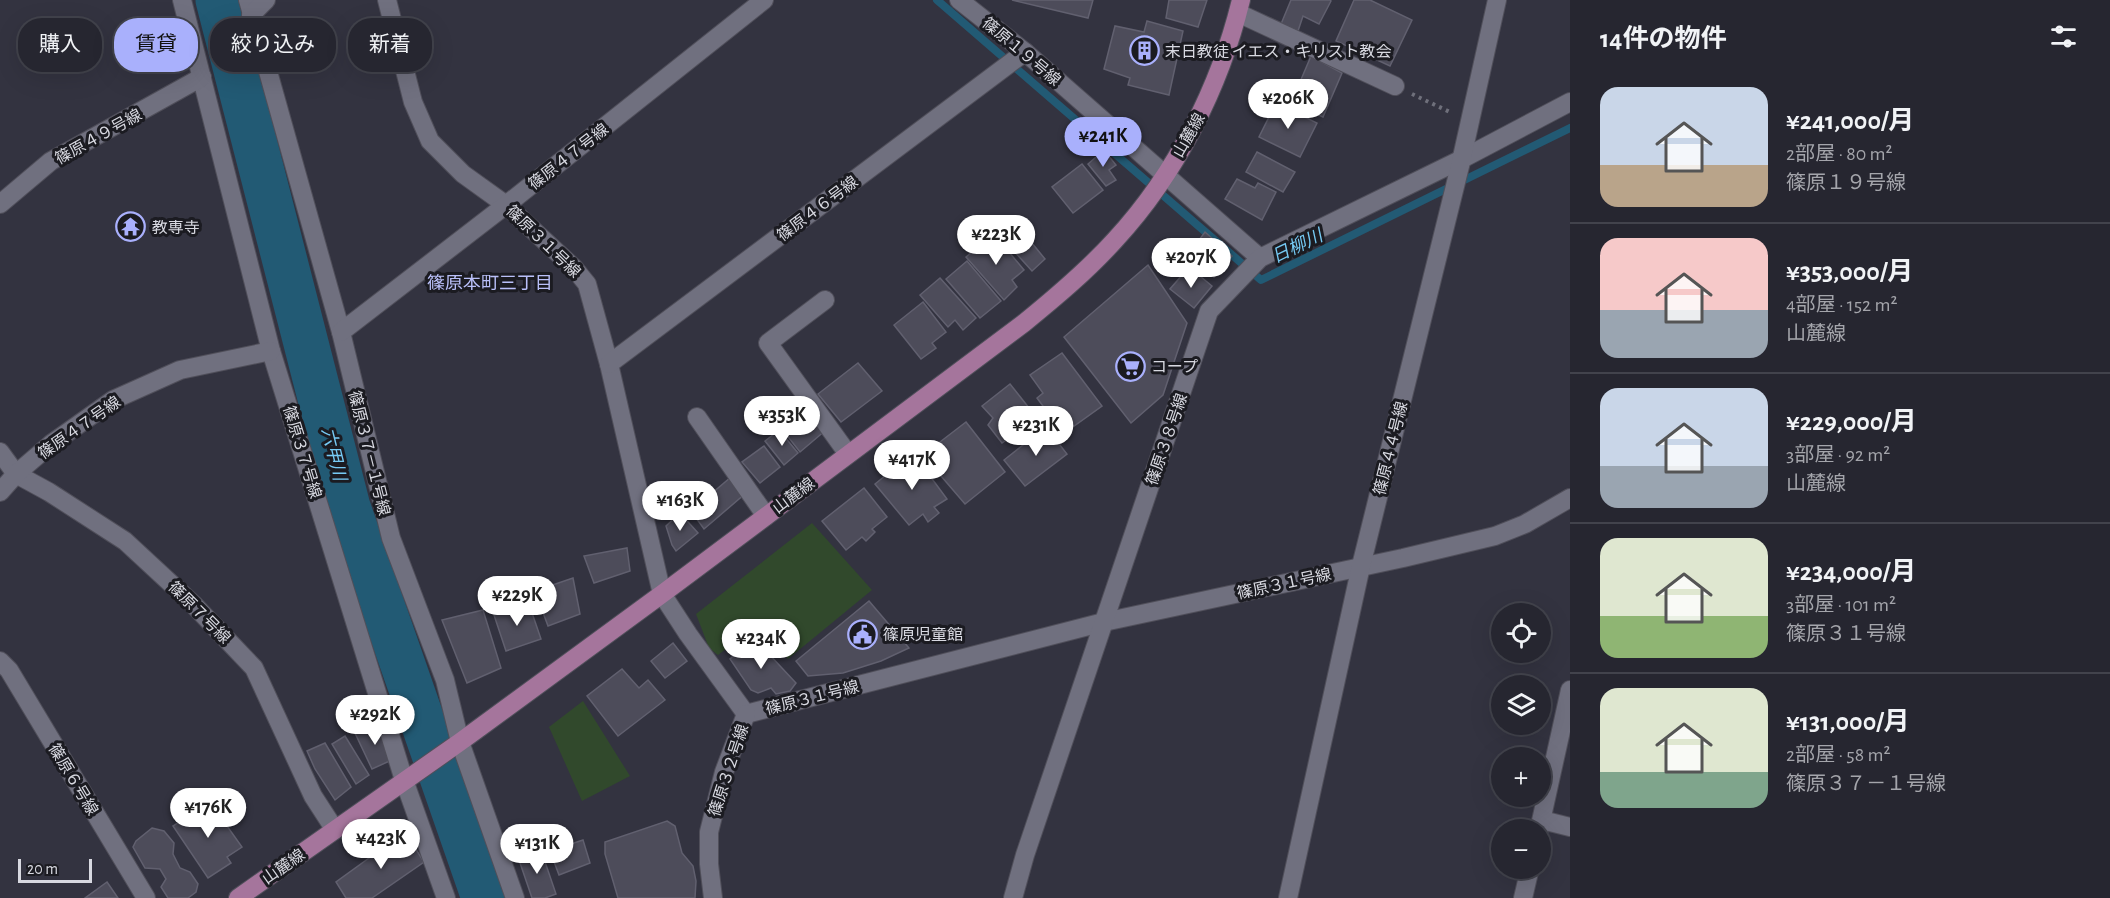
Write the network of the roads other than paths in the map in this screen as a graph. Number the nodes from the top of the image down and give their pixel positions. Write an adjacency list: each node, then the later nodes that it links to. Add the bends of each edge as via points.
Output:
1 (182, 0): 10 (street, 篠原３７号線)
2 (266, 0): 8 (street)
3 (387, 0): 16 (street, 篠原３１号線, via 413,102 429,141 463,174)
4 (764, 0): 16 (street, 篠原４７号線)
5 (959, 0): 9 (street, 篠原１９号線)
6 (1497, 0): 13 (street, 篠原４４号線)
7 (1239, 6): 11 (street); 14 (main road, 山麓線, via 1227,51 1205,104)
8 (249, 7): 19 (street, 篠原３７－１号線)
9 (1024, 52): 14 (street, 篠原１９号線); 21 (street, 篠原４６号線)
10 (202, 77): 15 (street, 篠原４９号線, via 51,161); 20 (street, 篠原３７号線)
11 (1395, 86)
12 (1570, 102): 13 (street, 篠原３８号線)
13 (1461, 162): 17 (street, 篠原３８号線); 29 (street, 篠原４４号線)
14 (1165, 175): 17 (street, 篠原１９号線); 24 (main road, 山麓線, via 1117,238 1068,286)
15 (0, 204)
16 (506, 205): 19 (street, 篠原４７号線); 21 (street, 篠原３１号線, via 587,284)
17 (1260, 258): 31 (street, 篠原３８号線, via 1209,310)
18 (825, 300): 24 (street, via 768,344)
19 (340, 332): 35 (street, 篠原３７－１号線, via 392,538 445,680)
20 (271, 351): 25 (street, 篠原４７号線, via 180,370 114,399); 36 (street, 篠原３７号線)
21 (609, 364): 30 (street, 篠原３１号線)
22 (697, 417): 28 (street)
23 (0, 452): 25 (street, 篠原７号線)
24 (848, 454): 28 (main road, 山麓線)
25 (16, 474): 26 (street, 篠原４７号線); 40 (street, 篠原７号線, via 125,541 254,668 313,796)
26 (0, 492)
27 (1570, 498): 29 (street, 篠原３１号線, via 1495,536)
28 (766, 516): 30 (main road, 山麓線)
29 (1361, 566): 31 (street, 篠原３１号線); 48 (street, 篠原４４号線)
30 (662, 594): 34 (street, 篠原３１号線); 35 (main road, 山麓線)
31 (1104, 622): 34 (street, 篠原３１号線); 47 (street, 篠原３８号線)
32 (0, 661): 42 (street, 篠原６号線)
33 (1570, 690): 37 (street)
34 (746, 714): 46 (street, 篠原３２号線, via 724,772 709,832)
35 (460, 742): 36 (main road, 山麓線); 45 (street, 篠原３７－１号線)
36 (404, 780): 40 (main road, 山麓線); 44 (street, 篠原３７号線)
37 (1541, 819)
38 (1551, 826): 39 (street)
39 (1570, 827)
40 (335, 830): 43 (main road, 山麓線)
41 (1527, 879): 49 (street)
42 (146, 898)
43 (238, 898)
44 (446, 898)
45 (515, 898)
46 (713, 898)
47 (1013, 898)
48 (1288, 898)
49 (1522, 898)

